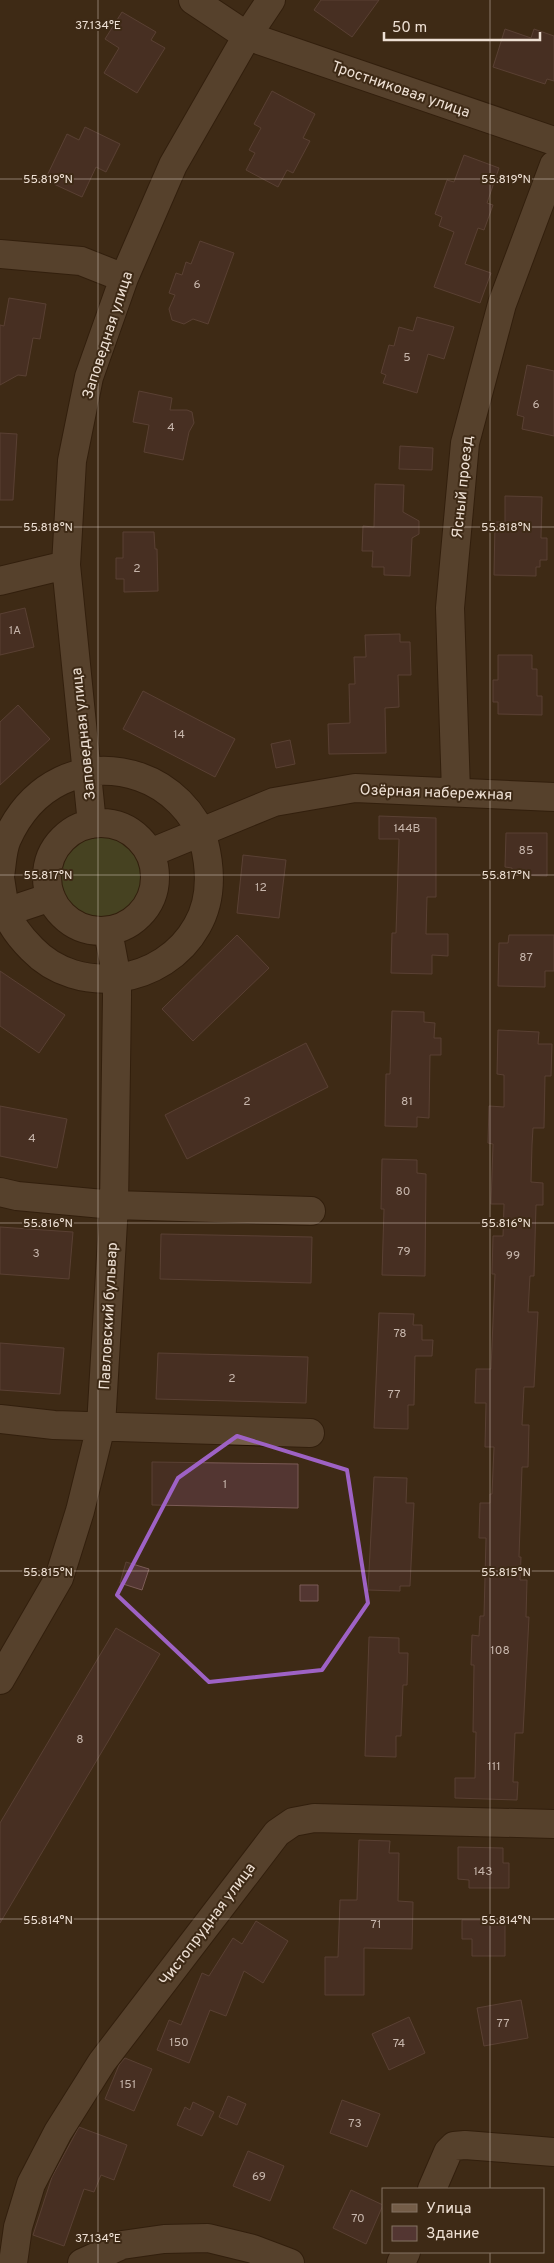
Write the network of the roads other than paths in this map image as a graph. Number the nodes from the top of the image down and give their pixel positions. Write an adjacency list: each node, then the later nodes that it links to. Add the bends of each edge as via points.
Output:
1 (192, 0): 3 (street, Тростниковая улица)
2 (270, 0): 3 (street, Заповедная улица)
3 (247, 36): 4 (street, Тростниковая улица); 7 (street, Заповедная улица, via 174,165)
4 (554, 141)
5 (554, 165): 11 (street, Ясный проезд, via 502,304 465,444 450,608)
6 (0, 254): 7 (street, via 81,262)
7 (124, 278): 8 (street, Заповедная улица, via 89,377 74,452)
8 (66, 565): 9 (street); 10 (street, Заповедная улица)
9 (0, 581)
10 (88, 771): 13 (street, Заповедная улица); 14 (street, via 122,771 154,782 182,803); 16 (street, via 52,784 24,808 6,841)
11 (456, 792): 12 (street, Озёрная набережная); 14 (street, Озёрная набережная, via 355,788 274,802)
12 (554, 797)
13 (92, 824): 15 (street, via 126,829 140,839); 17 (street, via 74,830 50,859 47,878)
14 (201, 831): 15 (street, Озёрная набережная); 20 (street, via 210,863 208,896 197,926 177,952 149,970)
15 (150, 854): 19 (street, via 156,873 153,894 144,912 128,925)
16 (0, 877): 18 (street)
17 (51, 897): 18 (street); 19 (street, via 60,912 74,924 90,930)
18 (3, 913): 20 (street, via 40,958 64,972 81,977)
19 (108, 931): 20 (street, Павловский бульвар)
20 (117, 980): 22 (street, Павловский бульвар)
21 (0, 1192): 22 (street)
22 (114, 1205): 23 (street); 25 (street, Павловский бульвар)
23 (311, 1211)
24 (0, 1419): 25 (street)
25 (101, 1426): 26 (street); 27 (street, Павловский бульвар, via 59,1578)
26 (310, 1433)
27 (0, 1680)
28 (554, 1824): 31 (street, Чистопрудная улица, via 314,1818 293,1822 277,1833 102,2062 58,2132 31,2184 18,2227)
29 (554, 2152): 30 (street, via 454,2146 448,2152)
30 (432, 2188)
31 (13, 2263)
32 (82, 2263): 33 (street, via 122,2245 164,2239 208,2238 253,2249)
33 (290, 2263)

